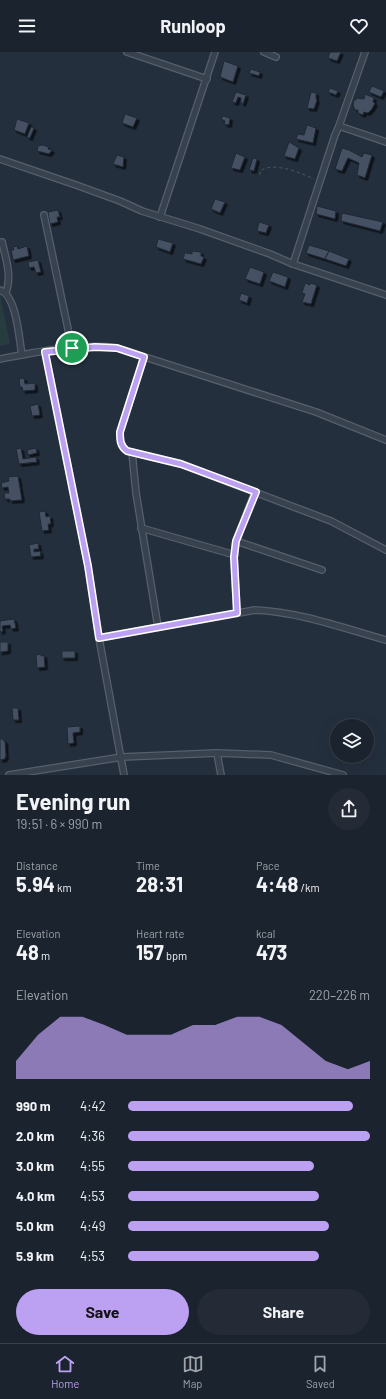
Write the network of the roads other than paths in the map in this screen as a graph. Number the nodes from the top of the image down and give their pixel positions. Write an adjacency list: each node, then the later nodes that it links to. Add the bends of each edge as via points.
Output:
1 (127, 52): 6 (street)
2 (215, 52): 6 (street)
3 (264, 52): 5 (street)
4 (365, 52): 7 (street)
5 (276, 57)
6 (207, 79): 11 (street)
7 (339, 126): 8 (street); 13 (street)
8 (386, 142)
9 (0, 159): 11 (street)
10 (44, 215): 17 (street)
11 (160, 217): 13 (street, via 200,229)
12 (2, 242): 15 (street, via 9,278)
13 (293, 264): 16 (street)
14 (0, 290): 15 (street)
15 (6, 293): 19 (street, via 12,302)
16 (386, 295)
17 (72, 348): 18 (street); 20 (street, via 117,348)
18 (45, 352): 19 (street); 32 (street, via 88,566)
19 (22, 355): 21 (street)
20 (144, 357): 22 (street, via 316,412); 23 (street, via 120,432 123,448)
21 (0, 359)
22 (386, 440)
23 (132, 452): 24 (street, via 181,464); 25 (street)
24 (256, 492): 26 (street); 27 (street, via 331,521)
25 (141, 528): 28 (street); 31 (street)
26 (236, 541): 28 (street); 29 (street)
27 (386, 550)
28 (235, 555): 30 (street)
29 (322, 570)
30 (237, 613): 31 (street); 33 (street, via 255,610 284,612)
31 (158, 627): 32 (street)
32 (99, 638): 35 (street)
33 (386, 640)
34 (217, 753): 35 (street); 38 (street); 39 (street, via 271,755)
35 (122, 757): 36 (street); 37 (street)
36 (9, 775)
37 (124, 775)
38 (221, 775)
39 (343, 775)

